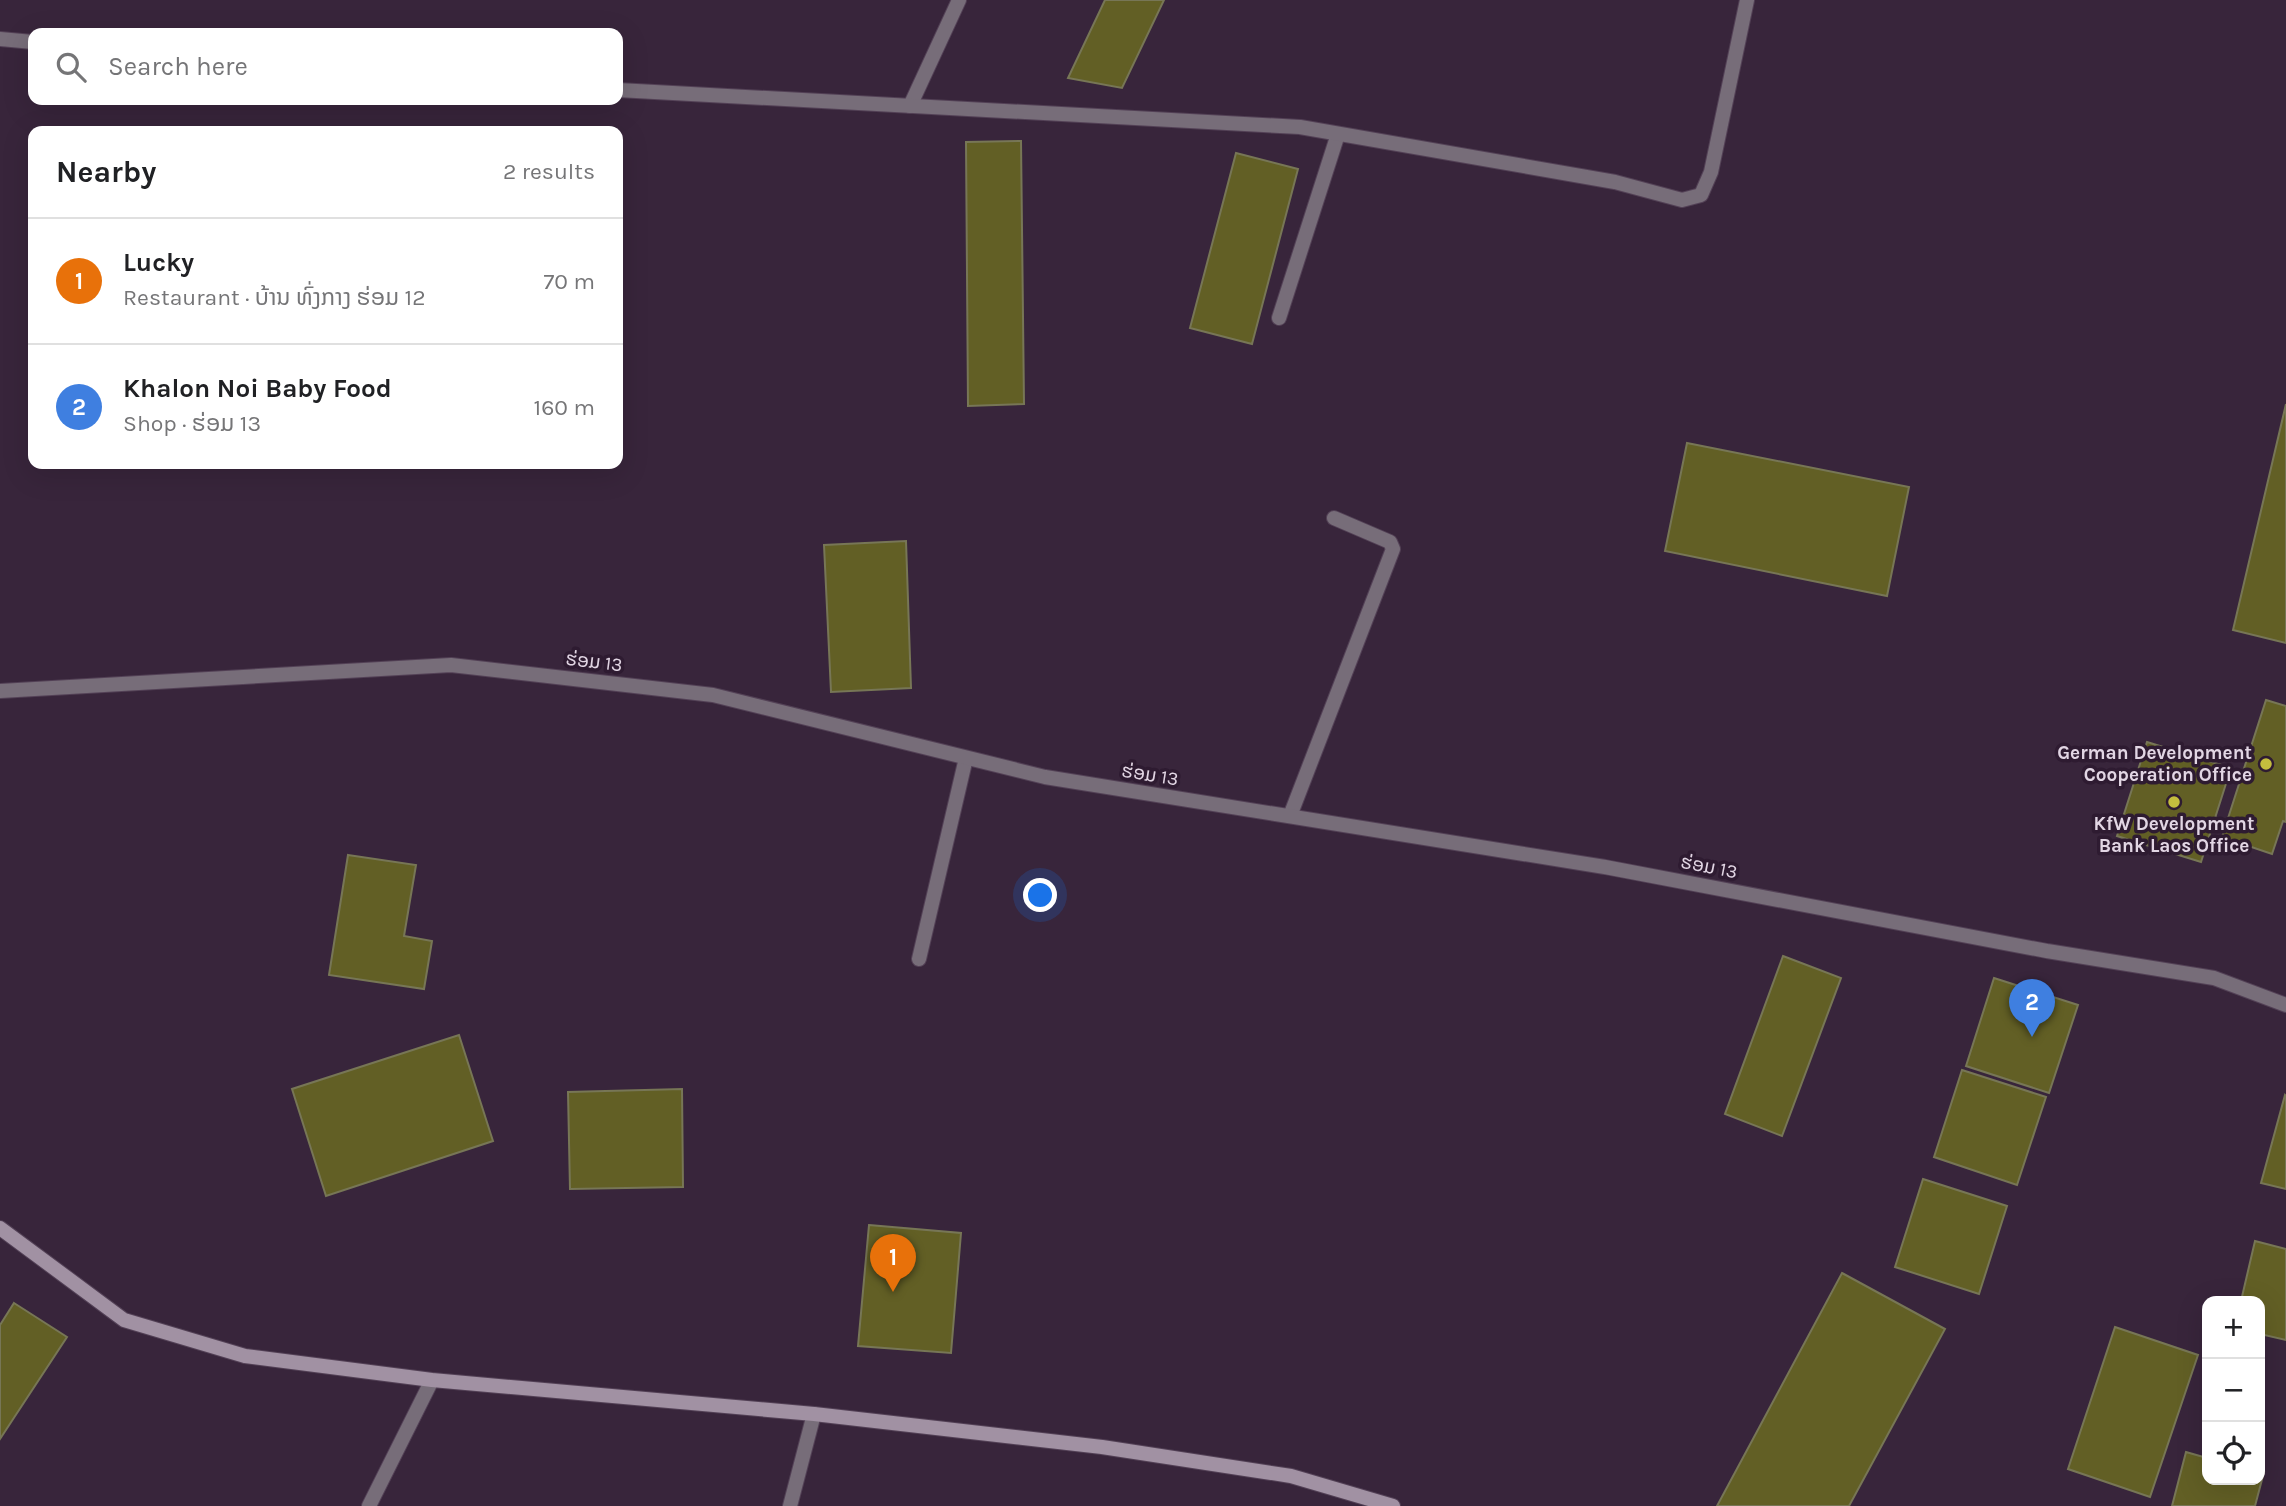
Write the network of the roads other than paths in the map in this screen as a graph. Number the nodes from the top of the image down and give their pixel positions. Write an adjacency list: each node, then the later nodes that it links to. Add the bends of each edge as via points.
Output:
1 (959, 0): 6 (street)
2 (1746, 0): 7 (street, via 1711,172 1701,195 1682,200 1615,182)
3 (0, 39): 4 (street)
4 (28, 42)
5 (623, 90): 6 (street)
6 (910, 106): 7 (street, via 1300,127)
7 (1338, 134): 8 (street)
8 (1279, 318)
9 (1334, 518): 12 (street, via 1390,541 1393,549)
10 (0, 691): 11 (street, ຮ່ອມ 13, via 451,665 713,695)
11 (966, 758): 12 (street, ຮ່ອມ 13, via 1045,777); 13 (street)
12 (1290, 816): 14 (street, ຮ່ອມ 13, via 1605,867 2214,978)
13 (919, 959)
14 (2286, 1005)
15 (0, 1228): 16 (street, via 124,1320 245,1356)
16 (432, 1380): 17 (street); 19 (street)
17 (814, 1414): 18 (street, via 1102,1447 1278,1474); 20 (street)
18 (1383, 1505)
19 (369, 1506)
20 (790, 1506)

